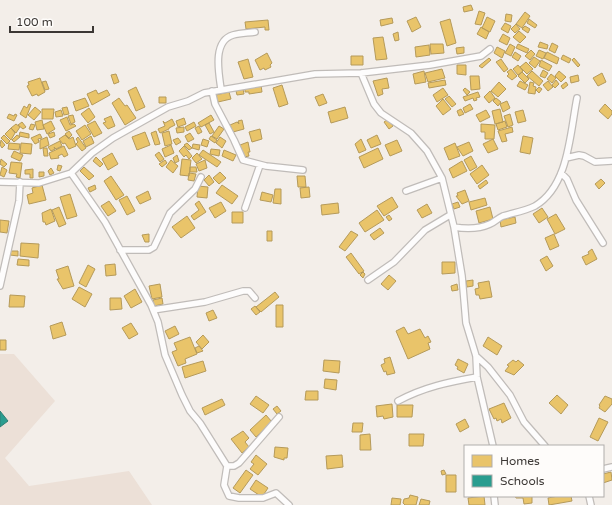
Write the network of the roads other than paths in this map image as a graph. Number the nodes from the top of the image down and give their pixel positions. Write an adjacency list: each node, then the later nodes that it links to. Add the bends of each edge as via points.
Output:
1 (255, 32): 4 (street, via 232,35 221,45 218,59)
2 (490, 49): 3 (street, via 480,56 460,61)
3 (361, 73): 4 (street, via 314,74); 14 (street, via 374,104 411,133 427,151)
4 (221, 89): 5 (street)
5 (212, 91): 9 (street, via 215,104 243,160); 11 (street, via 168,107 113,138)
6 (577, 98): 7 (street)
7 (566, 158): 8 (street, via 579,155 600,163); 12 (street)
8 (612, 161)
9 (260, 165): 10 (street); 18 (street)
10 (304, 170)
11 (71, 173): 16 (street, via 38,183); 22 (street, via 105,222)
12 (561, 173): 20 (street, via 552,189 534,206 500,217 487,226 467,229); 21 (street, via 567,179 584,214)
13 (201, 177): 22 (street, via 195,189 170,213 154,247 149,250)
14 (442, 178): 17 (street); 19 (street)
15 (0, 182): 16 (street)
16 (20, 182): 23 (street, via 19,202)
17 (406, 191)
18 (246, 208)
19 (450, 215): 20 (street); 24 (street, via 425,230 394,262)
20 (454, 227): 28 (street, via 466,323)
21 (603, 243)
22 (120, 250): 27 (street)
23 (3, 261): 25 (street)
24 (368, 280)
25 (0, 286)
26 (255, 298): 27 (street, via 249,292 243,291 206,302)
27 (153, 310): 34 (street, via 165,355 182,395)
28 (476, 356): 29 (street); 33 (street, via 510,395 524,422)
29 (477, 377): 30 (street, via 438,384 416,391); 32 (street)
30 (398, 401)
31 (279, 417): 34 (street, via 239,463)
32 (493, 445)
33 (545, 445)
34 (227, 466): 35 (street, via 224,485 228,496 263,498 276,493)
35 (289, 505)

